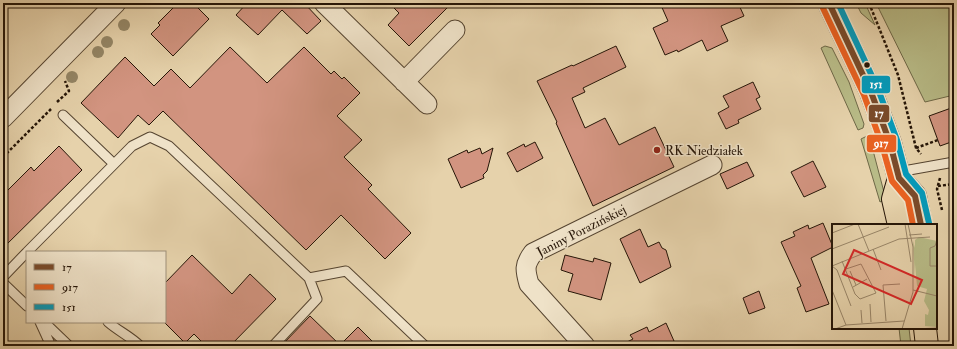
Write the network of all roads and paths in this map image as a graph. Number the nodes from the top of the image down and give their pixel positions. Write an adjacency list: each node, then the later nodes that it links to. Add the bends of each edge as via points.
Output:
1 (116, 3): 9 (street)
2 (324, 3): 6 (street)
3 (829, 3): 16 (main road, via 872,92)
4 (869, 3): 11 (path, via 898,75)
5 (455, 30): 6 (street)
6 (404, 82): 7 (street)
7 (427, 104)
8 (62, 115): 14 (lane)
9 (3, 118)
10 (938, 140): 11 (path)
11 (916, 148): 12 (path, via 922,154)
12 (928, 155)
13 (954, 162): 16 (lane)
14 (114, 164): 21 (lane); 24 (lane, via 132,146 150,137 169,146)
15 (712, 165): 36 (street, Janiny Porazińskiej, via 533,253 527,261 525,272 529,284)
16 (898, 175): 19 (main road, via 893,199); 20 (main road, via 915,196)
17 (954, 184): 18 (path)
18 (938, 186)
19 (899, 224)
20 (921, 224)
21 (28, 251)
22 (26, 253): 23 (lane)
23 (3, 277)
24 (308, 278): 34 (lane, via 317,299); 35 (lane, via 346,271)
25 (3, 283): 26 (lane)
26 (26, 305)
27 (40, 323): 31 (lane)
28 (45, 323): 32 (lane)
29 (109, 323): 33 (lane, via 116,330 130,336)
30 (925, 329): 37 (main road)
31 (51, 346)
32 (69, 346)
33 (140, 346)
34 (272, 346)
35 (425, 346)
36 (585, 346)
37 (927, 346)

